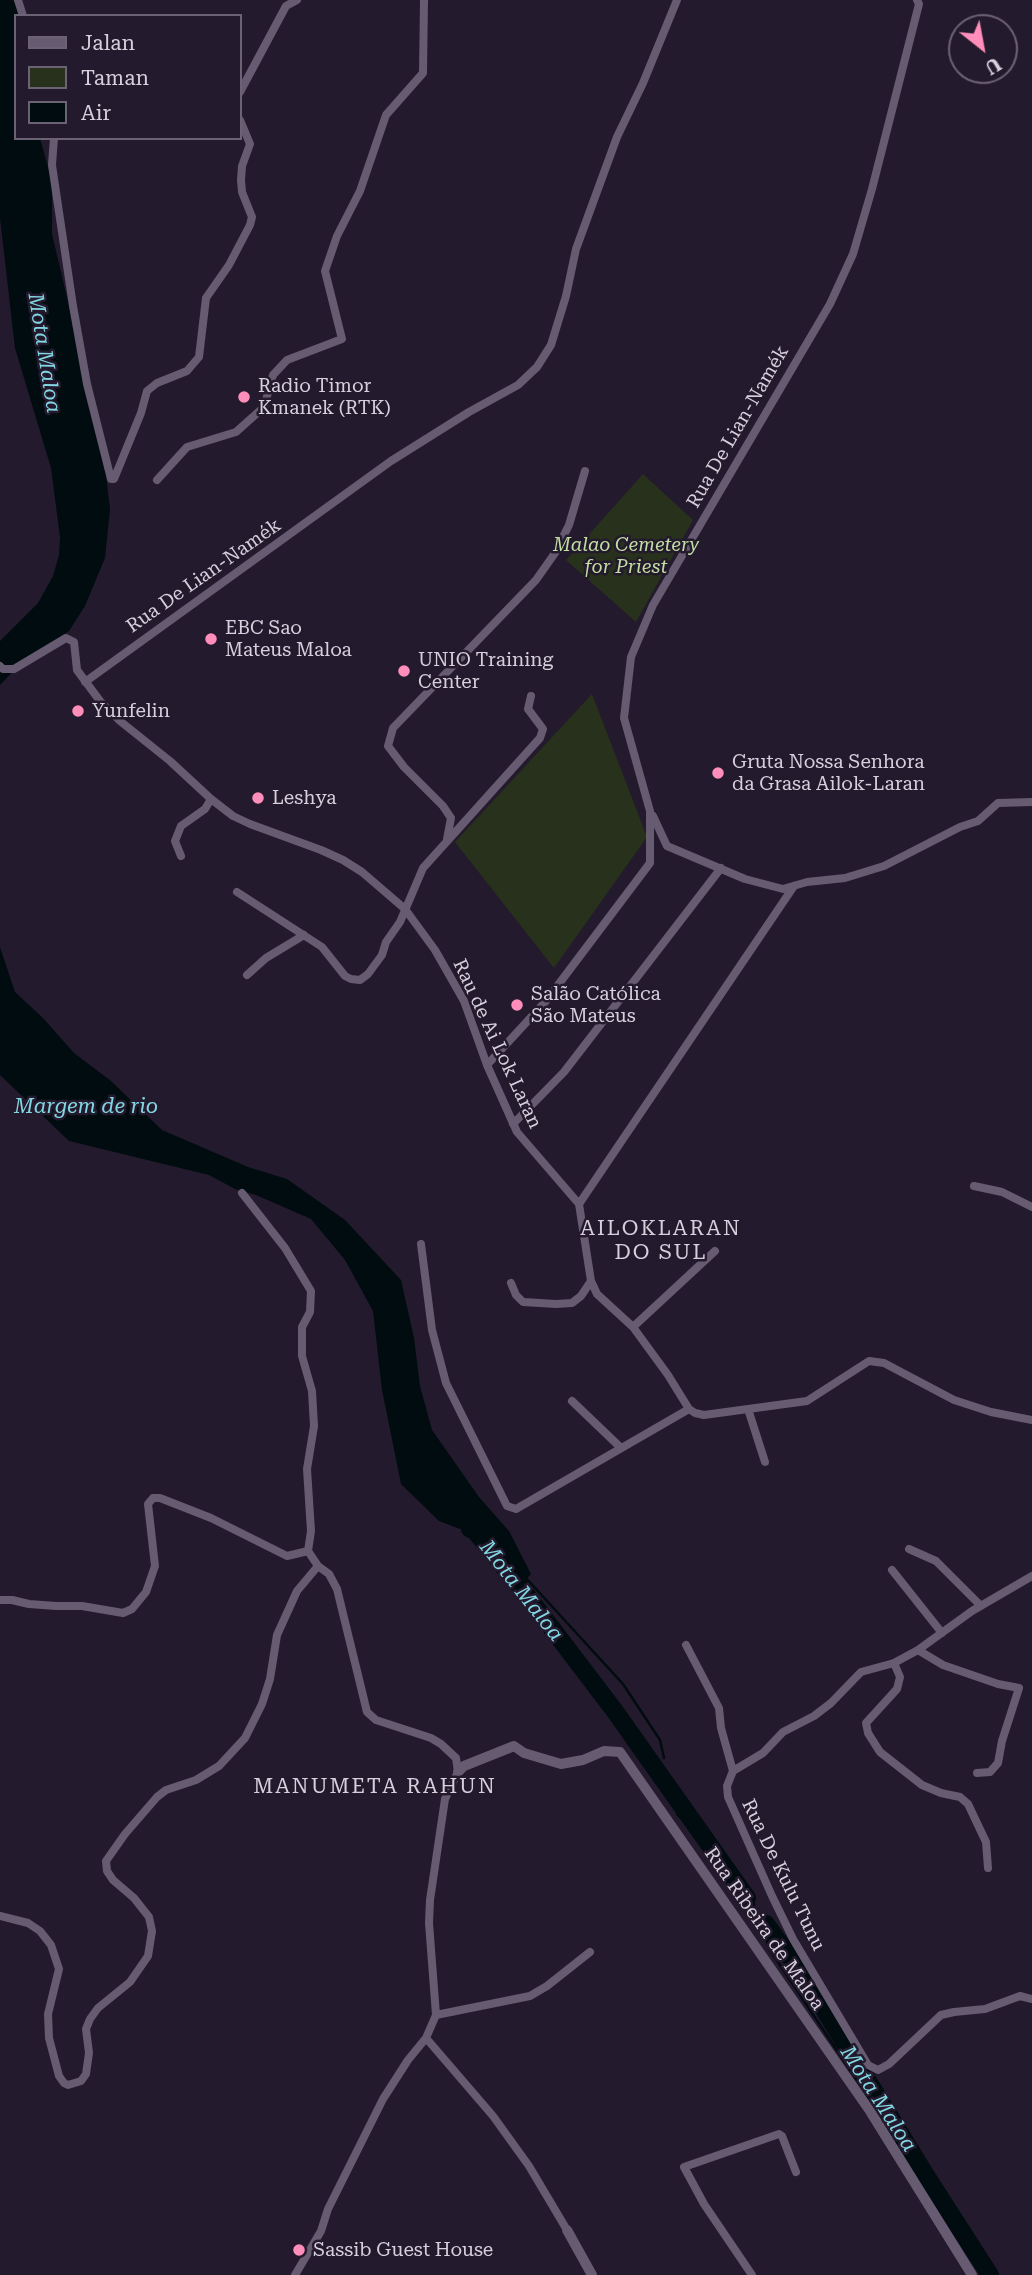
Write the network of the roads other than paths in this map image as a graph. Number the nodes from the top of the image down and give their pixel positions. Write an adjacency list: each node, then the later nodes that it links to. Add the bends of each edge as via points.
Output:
1 (297, 0): 5 (street, via 286,6)
2 (424, 0): 9 (street, via 424,73 386,115 325,271 342,339 288,360 273,375 264,407 236,432 187,447)
3 (677, 0): 11 (street, Rua De Lian-Namék, via 608,159 576,249 551,345 537,368 518,385 391,461)
4 (917, 0): 15 (street, Rua De Lian-Namék, via 853,254 830,304 653,605 631,657 624,718)
5 (242, 88)
6 (242, 125): 7 (street, via 250,144 241,180 252,217 250,225 206,298 199,357 187,371 146,391 114,479 87,384 73,306 52,165)
7 (54, 140)
8 (584, 471): 16 (street, via 569,525 536,580 393,728 388,746 451,818)
9 (157, 481)
10 (0, 666): 11 (street, via 14,669 66,638 74,642 77,670)
11 (85, 682): 13 (street, Rau de Ai Lok Laran, via 120,721)
12 (531, 696): 16 (street, via 528,709 543,729 541,738)
13 (211, 799): 17 (street, via 205,809 181,825 175,841); 21 (street, Rau de Ai Lok Laran, via 250,824 342,860)
14 (1032, 802): 19 (street, via 998,803 978,821 884,866)
15 (650, 811): 18 (street, via 667,846); 24 (street, Rua De Lian-Namék, via 650,863 546,1002)
16 (444, 845): 21 (street, via 423,868)
17 (181, 856)
18 (721, 868): 19 (street, via 783,889); 25 (street, via 564,1072)
19 (794, 886): 28 (street)
20 (237, 892): 22 (street)
21 (405, 909): 22 (street, via 383,955 359,979 345,976 322,947); 24 (street, Rau de Ai Lok Laran, via 442,960 464,1001)
22 (304, 935): 23 (street)
23 (247, 975)
24 (487, 1065): 25 (street, Rau de Ai Lok Laran)
25 (513, 1124): 28 (street, Rau de Ai Lok Laran)
26 (974, 1186): 29 (street, via 1002,1192)
27 (242, 1193): 42 (street, via 311,1291 310,1312 302,1327 314,1426 307,1469)
28 (579, 1204): 32 (street)
29 (1032, 1207)
30 (421, 1244): 39 (street, via 432,1330 446,1383 507,1506 516,1509)
31 (715, 1251): 34 (street)
32 (591, 1281): 33 (street, via 572,1303 556,1304 523,1302); 34 (street, via 597,1293)
33 (511, 1283)
34 (633, 1327): 36 (street)
35 (572, 1401): 39 (street)
36 (689, 1409): 37 (street, via 704,1415); 39 (street)
37 (748, 1409): 38 (street, via 807,1401 869,1361 884,1363 954,1400); 40 (street)
38 (1032, 1420)
39 (620, 1447)
40 (765, 1462)
41 (909, 1549): 47 (street, via 936,1561)
42 (308, 1551): 43 (street); 46 (street, via 287,1556 211,1518 153,1499 148,1504 155,1566 146,1592 132,1609 122,1613)
43 (318, 1566): 53 (street, via 337,1588 367,1712 376,1720 441,1744 456,1758); 56 (street, via 297,1591 277,1635 270,1679 245,1738 219,1766 157,1797 106,1861 113,1880 149,1917 152,1931 148,1956 130,1982 90,2019 86,2074 81,2081 64,2083 51,2045 48,2014 59,1969 51,1945 28,1923)
44 (892, 1570): 48 (street)
45 (1032, 1576): 47 (street)
46 (0, 1600)
47 (981, 1606): 48 (street)
48 (942, 1633): 50 (street)
49 (687, 1645): 52 (street, via 719,1708)
50 (918, 1650): 51 (street); 54 (street, via 943,1665 1019,1688 998,1763 990,1772)
51 (894, 1663): 52 (street, via 862,1672 831,1703 783,1732 763,1753); 55 (street, via 900,1677 897,1689 866,1723 867,1733 880,1752 922,1785 968,1804 986,1842)
52 (733, 1771): 58 (street, Rua De Kulu Tunu, via 728,1797 757,1864 793,1939 868,2065 878,2070 889,2064 941,2015 985,2010 1020,1996)
53 (458, 1772): 59 (street, via 445,1799 430,1900); 66 (street, Rua Ribeira de Maloa, via 513,1746 561,1764 604,1751 620,1752 870,2110)
54 (977, 1773)
55 (988, 1868)
56 (0, 1916)
57 (590, 1952): 59 (street, via 530,1996)
58 (1032, 1999)
59 (436, 2015): 60 (street)
60 (426, 2038): 62 (street, via 493,2116); 63 (street, via 383,2099 321,2231)
61 (796, 2172): 65 (street, via 779,2134 684,2167)
62 (567, 2230): 64 (street)
63 (295, 2275)
64 (592, 2275)
65 (752, 2275)
66 (972, 2275)

